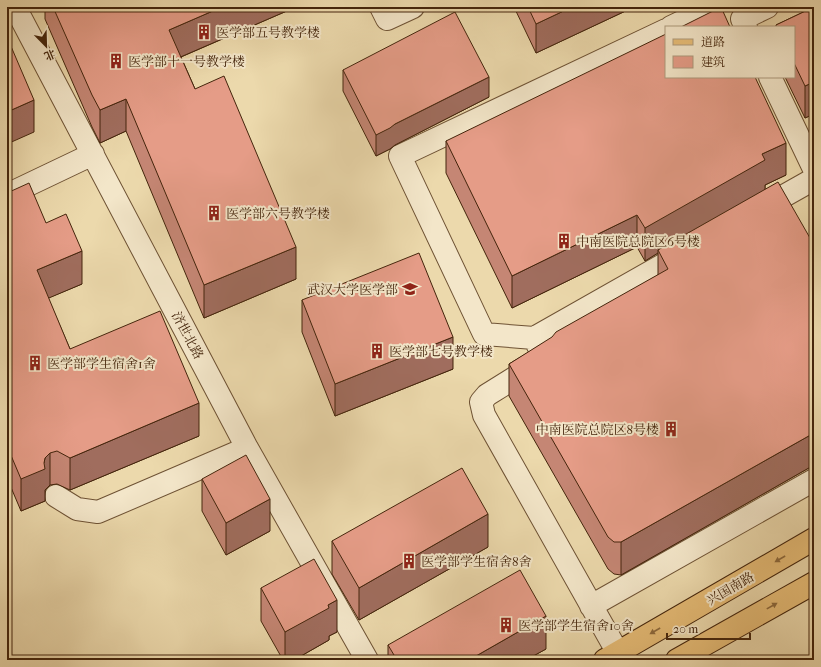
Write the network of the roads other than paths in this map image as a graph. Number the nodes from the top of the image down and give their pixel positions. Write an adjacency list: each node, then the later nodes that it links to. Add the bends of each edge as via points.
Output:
1 (15, 7): 10 (street, 济世北路)
2 (381, 7): 3 (street, via 387,19)
3 (413, 7)
4 (713, 7): 7 (street)
5 (767, 7): 6 (street)
6 (742, 18)
7 (674, 26)
8 (665, 30): 16 (street, via 400,156 484,334)
9 (770, 78): 11 (street)
10 (93, 154): 13 (street); 17 (street, 济世北路)
11 (814, 170)
12 (814, 179): 14 (street)
13 (7, 195)
14 (744, 218)
15 (704, 241): 16 (street)
16 (534, 338): 22 (street, via 545,359 486,395 481,406)
17 (247, 448): 19 (street, via 98,512 78,509); 24 (street, 济世北路)
18 (814, 480): 22 (street)
19 (56, 496)
20 (814, 539): 23 (main road, 兴国南路, one-way to 23)
21 (814, 583): 25 (main road, one-way to 21)
22 (592, 606): 23 (street)
23 (611, 656)
24 (367, 660)
25 (677, 660)

